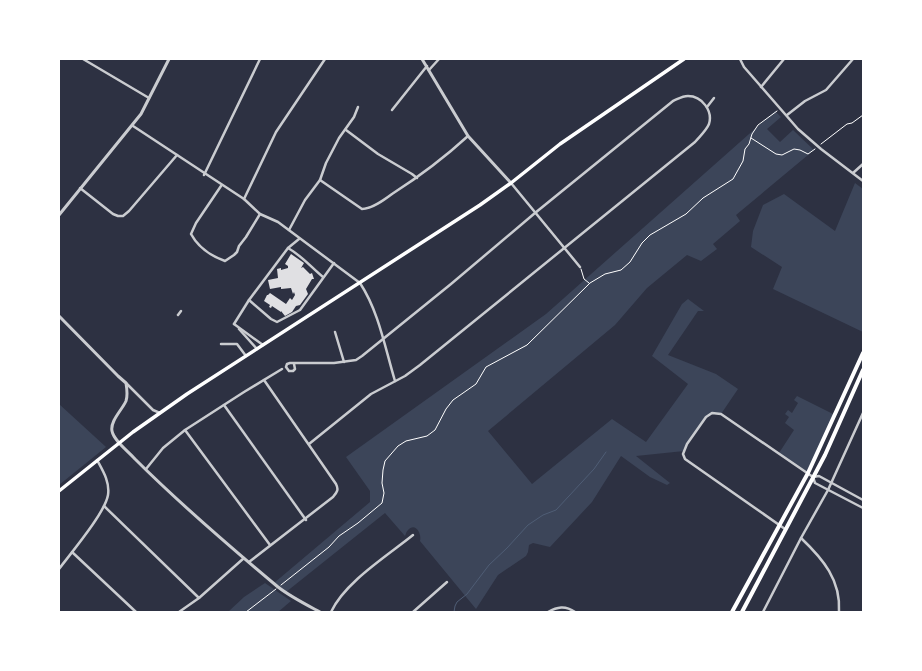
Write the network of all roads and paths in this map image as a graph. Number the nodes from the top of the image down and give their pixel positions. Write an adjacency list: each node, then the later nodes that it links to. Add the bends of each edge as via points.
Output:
1 (83, 59): 14 (street)
2 (169, 59): 14 (street)
3 (260, 59): 27 (street)
4 (325, 59): 34 (street, via 276,132)
5 (422, 59): 11 (street)
6 (439, 59): 12 (street)
7 (684, 59): 31 (main road, via 560,144)
8 (740, 59): 13 (street)
9 (784, 59): 13 (street)
10 (853, 59): 20 (street, via 826,90 805,101)
11 (427, 66): 12 (street); 19 (street)
12 (429, 70): 23 (street)
13 (761, 87): 18 (street)
14 (150, 98): 21 (street)
15 (714, 98): 17 (street)
16 (358, 107): 22 (street)
17 (706, 107): 35 (street, via 701,100 694,97 681,97 673,101); 41 (street, via 710,119 708,126 695,142)
18 (780, 108): 20 (street); 46 (path, via 758,125 752,134 743,161 733,179 703,198 686,214 650,235 621,270 605,274)
19 (392, 110)
20 (787, 115): 26 (street, via 815,144)
21 (132, 126): 24 (street); 33 (street)
22 (346, 130): 28 (street); 29 (street, via 326,163)
23 (468, 136): 28 (street); 31 (street)
24 (176, 155): 27 (street); 33 (street, via 152,186 123,216 113,214)
25 (863, 164): 26 (street)
26 (853, 173): 30 (street)
27 (204, 174): 32 (street)
28 (417, 178): 29 (street, via 366,209 362,209)
29 (320, 180): 38 (street, via 305,200)
30 (863, 181)
31 (511, 183): 35 (street); 45 (main road)
32 (222, 186): 34 (street); 36 (street, via 191,234 195,242 207,252 225,261 234,256)
33 (80, 188): 37 (street)
34 (244, 200): 36 (street)
35 (534, 213): 41 (street); 53 (street)
36 (260, 214): 38 (street)
37 (59, 215)
38 (289, 230): 39 (street)
39 (299, 239): 40 (street); 42 (street)
40 (288, 248): 44 (street, via 304,258); 47 (street)
41 (564, 248): 43 (street); 64 (street, via 420,365)
42 (334, 264): 44 (street); 45 (street)
43 (580, 267): 46 (path, via 584,279)
44 (324, 277): 47 (street, via 300,310 277,322)
45 (360, 283): 53 (street, via 368,295); 55 (main road)
46 (590, 283): 95 (path, via 527,345 486,366 476,384 453,400 435,430 427,436 406,441 398,446 385,461 382,503)
47 (249, 300): 51 (street)
48 (181, 311): 49 (street)
49 (178, 315)
50 (59, 316): 65 (street)
51 (234, 324): 55 (street); 56 (street)
52 (335, 332): 59 (street)
53 (382, 339): 59 (street, via 356,360); 64 (street)
54 (220, 344): 58 (street, via 237,344)
55 (263, 345): 56 (main road)
56 (257, 349): 58 (main road)
57 (863, 353): 74 (main road)
58 (246, 356): 67 (main road)
59 (344, 362): 60 (street)
60 (294, 364)
61 (282, 369): 63 (street)
62 (863, 370): 75 (main road)
63 (264, 380): 66 (street); 71 (street)
64 (395, 381): 71 (street, via 371,394)
65 (126, 383): 67 (street, via 153,410); 70 (street, via 126,400 112,429)
66 (224, 405): 69 (street); 82 (street)
67 (160, 413): 70 (main road)
68 (863, 413): 76 (street)
69 (185, 430): 73 (street, via 163,448); 87 (street)
70 (119, 442): 72 (main road); 73 (street)
71 (309, 444): 82 (street, via 338,488 333,497)
72 (97, 460): 78 (main road); 80 (street, via 108,484)
73 (146, 469): 89 (street)
74 (808, 473): 75 (street); 83 (main road); 83 (street, via 719,413 712,413 706,417 687,444 683,454 688,463)
75 (813, 477): 76 (street, via 819,476); 77 (street, via 815,483); 84 (main road)
76 (831, 483): 77 (street); 79 (street)
77 (828, 490): 81 (street); 86 (street)
78 (59, 491)
79 (863, 500)
80 (104, 506): 88 (street); 98 (street)
81 (863, 508)
82 (306, 520): 87 (street)
83 (779, 524): 84 (street); 90 (main road)
84 (785, 529): 92 (main road)
85 (413, 535): 103 (street, via 352,583)
86 (801, 538): 109 (street); 110 (street, via 832,574)
87 (270, 545): 91 (street)
88 (72, 552): 93 (street); 99 (street)
89 (244, 558): 91 (street); 98 (street)
90 (761, 558): 92 (street); 96 (main road)
91 (249, 562): 95 (street)
92 (768, 562): 97 (main road)
93 (59, 569)
94 (447, 582): 104 (street)
95 (279, 587): 101 (path); 102 (street)
96 (744, 589): 97 (street); 107 (main road)
97 (751, 594): 108 (main road)
98 (199, 598): 100 (street)
99 (136, 612)
100 (179, 612)
101 (246, 612)
102 (320, 612)
103 (331, 612)
104 (413, 612)
105 (548, 612): 106 (street, via 564,607)
106 (575, 612)
107 (732, 612)
108 (742, 612)
109 (763, 612)
110 (839, 612)

